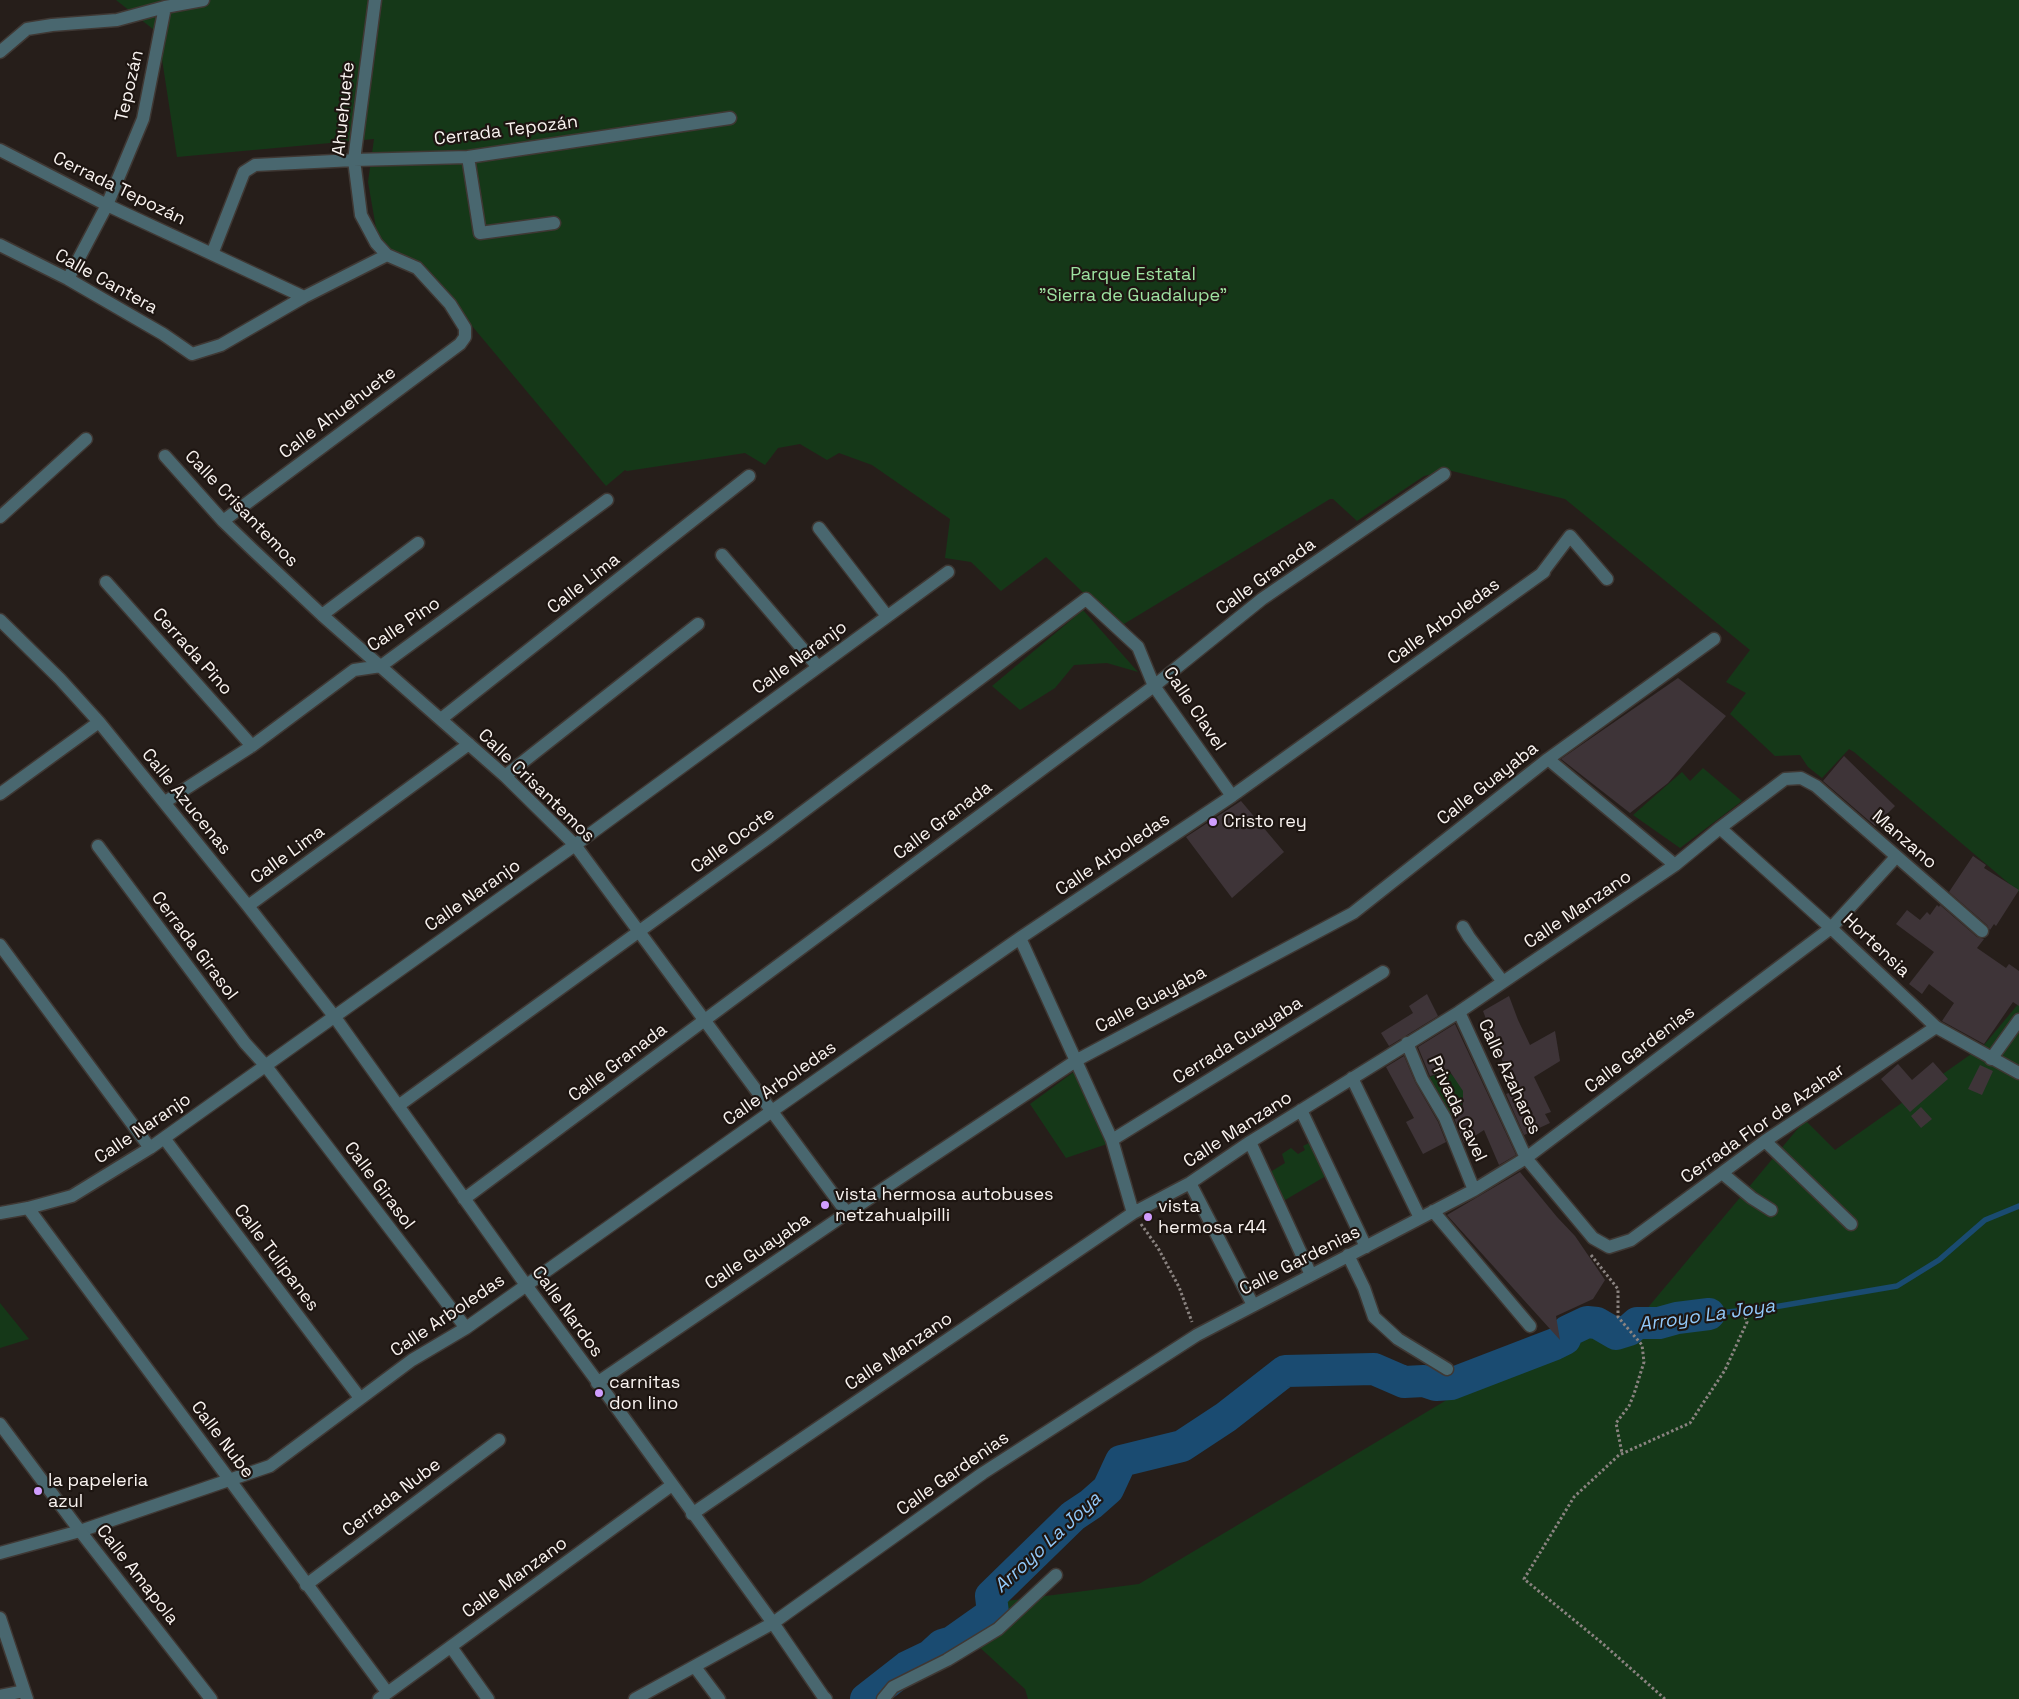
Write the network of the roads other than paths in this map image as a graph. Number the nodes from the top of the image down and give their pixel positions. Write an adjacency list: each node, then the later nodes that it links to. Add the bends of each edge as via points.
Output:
1 (204, 0): 3 (street)
2 (375, 0): 8 (street, Ahuehuete)
3 (165, 7): 4 (street, via 117,20 27,29); 9 (street, Tepozán, via 143,119)
4 (0, 52)
5 (730, 118): 7 (street, Cerrada Tepozán)
6 (0, 150): 9 (street, Cerrada Tepozán)
7 (468, 157): 8 (street, Cerrada Tepozán); 10 (street, via 480,233)
8 (354, 160): 12 (street, Cerrada Tepozán, via 255,165 244,172); 13 (street, Ahuehuete, via 361,215 376,243)
9 (107, 205): 12 (street, Cerrada Tepozán); 14 (street, Tepozán)
10 (554, 223)
11 (0, 244): 14 (street, Calle Cantera)
12 (212, 254): 15 (street, Cerrada Tepozán)
13 (387, 255): 15 (street); 16 (street, Ahuehuete, via 417,268 450,304)
14 (68, 279): 15 (street, Calle Cantera, via 192,354 222,345)
15 (304, 297)
16 (465, 328): 23 (street, Calle Ahuehuete, via 465,337 460,344)
17 (86, 439): 22 (street)
18 (165, 456): 23 (street, Calle Crisantemos)
19 (1444, 474): 38 (street, Calle Granada, via 1262,599)
20 (749, 476): 39 (street, Calle Lima)
21 (607, 500): 36 (street, Calle Pino)
22 (0, 517)
23 (224, 521): 31 (street, Calle Crisantemos)
24 (819, 528): 32 (street)
25 (418, 543): 31 (street)
26 (722, 555): 37 (street)
27 (948, 572): 32 (street, Calle Naranjo)
28 (1607, 579): 47 (street, Calle Arboledas, via 1570,536 1543,573)
29 (106, 582): 42 (street, Cerrada Pino)
30 (1086, 599): 38 (street, Calle Clavel, via 1138,647); 57 (street, Calle Ocote)
31 (322, 614): 36 (street, Calle Crisantemos)
32 (887, 616): 37 (street, Calle Naranjo)
33 (0, 620): 40 (street, Calle Azucenas)
34 (698, 624): 44 (street)
35 (1714, 639): 43 (street, Calle Guayaba)
36 (381, 666): 39 (street, Calle Crisantemos); 42 (street, Calle Pino, via 354,670)
37 (818, 667): 50 (street, Calle Naranjo)
38 (1154, 686): 47 (street, Calle Clavel); 65 (street, Calle Granada)
39 (440, 719): 41 (street, Calle Crisantemos)
40 (99, 722): 46 (street); 48 (street, Calle Azucenas)
41 (469, 744): 44 (street, Calle Crisantemos); 54 (street, Calle Lima)
42 (252, 746): 48 (street, Calle Pino)
43 (1548, 759): 53 (street); 70 (street, Calle Guayaba, via 1353,913)
44 (505, 776): 50 (street, Calle Crisantemos)
45 (1802, 778): 49 (street, Calle Manzano, via 1785,779); 52 (street, Manzano, via 1816,786)
46 (0, 794)
47 (1232, 796): 59 (street, Calle Arboledas)
48 (164, 802): 54 (street, Calle Azucenas)
49 (1720, 828): 53 (street, Calle Manzano); 56 (street, Hortensia)
50 (575, 845): 57 (street, Calle Crisantemos); 64 (street, Calle Naranjo)
51 (98, 846): 71 (street, Cerrada Girasol)
52 (1896, 857): 56 (street, Calle Gardenias); 58 (street, Manzano)
53 (1675, 865): 62 (street, Calle Manzano)
54 (248, 906): 64 (street, Calle Azucenas)
55 (1463, 927): 62 (street)
56 (1831, 928): 67 (street, Hortensia); 82 (street, Calle Gardenias)
57 (640, 931): 65 (street, Calle Crisantemos); 74 (street, Calle Ocote)
58 (1982, 932)
59 (1020, 938): 70 (street); 76 (street, Calle Arboledas)
60 (0, 945): 81 (street)
61 (1383, 972): 78 (street, Cerrada Guayaba)
62 (1503, 982): 63 (street, Calle Manzano)
63 (1459, 1012): 68 (street, Calle Manzano); 82 (street, Calle Azahares)
64 (334, 1016): 71 (street, Calle Naranjo); 74 (street, Calle Nardos)
65 (706, 1020): 76 (street, Calle Crisantemos); 86 (street, Calle Granada)
66 (2019, 1020): 69 (street)
67 (1936, 1027): 69 (street, Hortensia); 79 (street, Cerrada Flor de Azahar)
68 (1407, 1043): 73 (street, Calle Manzano); 85 (street, Privada Cavel, via 1422,1079 1445,1118)
69 (1991, 1059): 72 (street, Hortensia)
70 (1077, 1060): 78 (street); 91 (street, Calle Guayaba)
71 (265, 1065): 77 (street, Calle Naranjo); 102 (street, Calle Girasol)
72 (2019, 1073)
73 (1352, 1078): 75 (street, Calle Manzano); 93 (street)
74 (398, 1106): 86 (street, Calle Nardos)
75 (1301, 1110): 80 (street, Calle Manzano); 95 (street)
76 (772, 1111): 91 (street, Calle Crisantemos); 99 (street, Calle Arboledas)
77 (164, 1138): 81 (street, Calle Naranjo); 105 (street, Calle Tulipanes)
78 (1112, 1140): 92 (street)
79 (1765, 1141): 83 (street, Cerrada Flor de Azahar); 94 (street)
80 (1250, 1142): 84 (street, Calle Manzano); 98 (street)
81 (150, 1148): 87 (street, Calle Naranjo, via 72,1196)
82 (1526, 1158): 85 (street, Calle Gardenias); 96 (street, Calle Azahares, via 1593,1238)
83 (1722, 1173): 88 (street); 96 (street, Cerrada Flor de Azahar, via 1631,1240)
84 (1190, 1183): 92 (street, Calle Manzano); 100 (street)
85 (1474, 1190): 89 (street, Calle Gardenias)
86 (464, 1199): 99 (street, Calle Nardos)
87 (28, 1208): 90 (street, Calle Naranjo); 108 (street, Calle Nube)
88 (1771, 1210)
89 (1433, 1211): 93 (street, Calle Gardenias); 101 (street)
90 (0, 1213)
91 (846, 1213): 104 (street, Calle Guayaba)
92 (1133, 1213): 110 (street, Calle Manzano)
93 (1420, 1218): 95 (street, Calle Gardenias)
94 (1852, 1224)
95 (1366, 1247): 97 (street, Calle Gardenias)
96 (1609, 1247)
97 (1348, 1255): 98 (street, Calle Gardenias); 103 (street, via 1374,1317 1398,1339)
98 (1311, 1275): 100 (street, Calle Gardenias)
99 (526, 1285): 102 (street, Calle Arboledas); 104 (street, Calle Nardos)
100 (1253, 1305): 116 (street, Calle Gardenias, via 1197,1335 983,1473)
101 (1530, 1326)
102 (466, 1328): 105 (street, Calle Arboledas, via 412,1360)
103 (1447, 1369)
104 (597, 1383): 109 (street, Calle Nardos)
105 (360, 1398): 108 (street, Calle Arboledas, via 270,1466)
106 (0, 1424): 111 (street, Calle Amapola)
107 (499, 1440): 114 (street, Cerrada Nube)
108 (230, 1480): 111 (street, Calle Arboledas); 114 (street, Calle Nube)
109 (672, 1486): 110 (street, Calle Nardos); 117 (street, Calle Manzano)
110 (692, 1514): 116 (street, Calle Nardos)
111 (80, 1531): 112 (street, Calle Arboledas); 122 (street, Calle Amapola)
112 (0, 1553)
113 (1056, 1575): 127 (street, via 998,1629 893,1687)
114 (306, 1585): 121 (street, Calle Nube)
115 (0, 1618): 119 (street)
116 (773, 1623): 118 (street, Calle Gardenias); 126 (street, Calle Nardos)
117 (451, 1647): 121 (street, Calle Manzano); 123 (street)
118 (695, 1667): 124 (street, Calle Gardenias); 125 (street)
119 (25, 1695): 120 (street)
120 (0, 1696)
121 (383, 1696)
122 (211, 1699)
123 (488, 1699)
124 (635, 1699)
125 (720, 1699)
126 (826, 1699)
127 (882, 1699)

